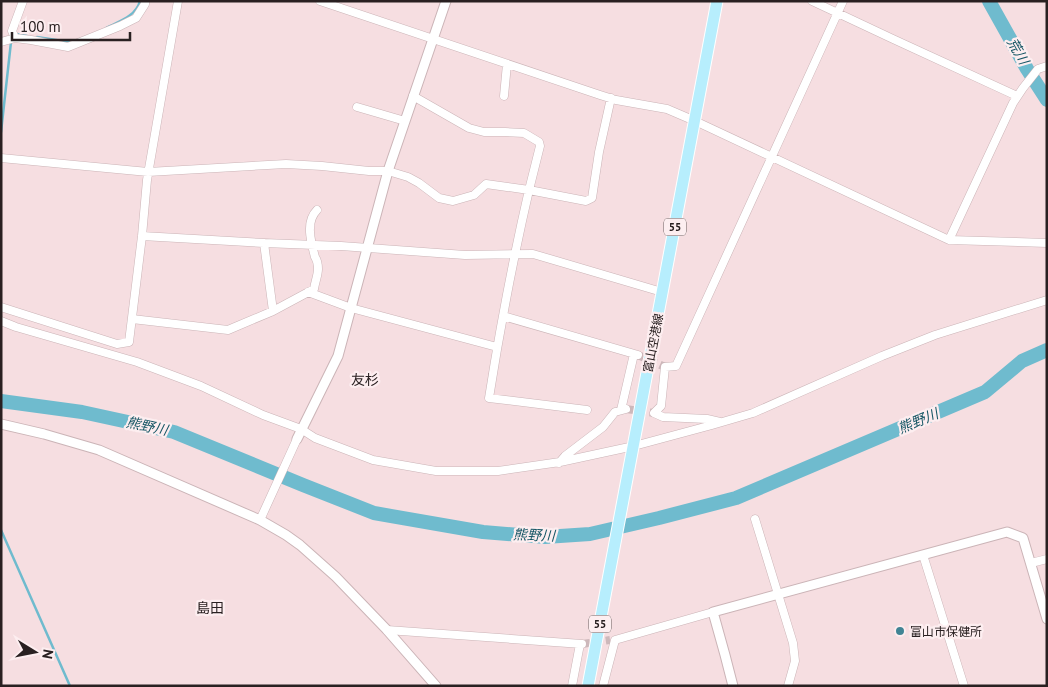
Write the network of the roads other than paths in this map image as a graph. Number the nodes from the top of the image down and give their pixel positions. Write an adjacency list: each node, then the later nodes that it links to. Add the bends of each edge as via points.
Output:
1 (23, 1): 10 (street, via 12,31)
2 (146, 1): 10 (street, via 136,18 68,47)
3 (178, 1): 25 (street)
4 (320, 1): 11 (street)
5 (446, 1): 11 (street)
6 (717, 1): 21 (main road, 富山空港線 / 55)
7 (812, 1): 9 (street)
8 (843, 1): 9 (street)
9 (837, 13): 17 (street); 23 (street)
10 (15, 38): 12 (street)
11 (432, 39): 13 (street); 15 (street)
12 (1, 42)
13 (507, 64): 16 (street); 18 (street)
14 (1047, 66): 17 (street, via 1038,70)
15 (414, 96): 20 (street); 26 (street, via 469,128 484,132 524,133 539,142)
16 (504, 96)
17 (1018, 96): 29 (street)
18 (611, 98): 21 (street, via 667,110); 26 (street, via 592,198 586,202)
19 (357, 107): 20 (street)
20 (405, 121): 24 (street)
21 (694, 121): 23 (street); 36 (main road, 富山空港線 / 55)
22 (1, 158): 25 (street)
23 (771, 158): 29 (street); 46 (street, via 676,366 666,367 661,406 654,412 663,417)
24 (388, 171): 25 (street, via 286,164); 26 (street, via 408,177 440,198 453,201 474,195 486,184); 33 (street)
25 (148, 172): 28 (street)
26 (529, 190): 34 (street)
27 (317, 210): 32 (street, via 311,223)
28 (142, 236): 30 (street); 42 (street)
29 (949, 240): 31 (street)
30 (264, 243): 32 (street); 40 (street)
31 (1047, 243)
32 (312, 245): 33 (street); 35 (street, via 318,267 314,289)
33 (367, 248): 34 (street, via 465,255); 39 (street)
34 (514, 254): 36 (street, via 533,254); 41 (street)
35 (308, 292): 39 (street); 40 (street)
36 (662, 292): 50 (main road, 富山空港線 / 55)
37 (1047, 300): 46 (street, via 935,335 753,413)
38 (1, 307): 42 (street, via 118,344 129,342)
39 (351, 308): 44 (street); 48 (street, via 338,356)
40 (273, 311): 42 (street, via 228,330)
41 (503, 316): 44 (street); 51 (street, via 636,355 624,410 615,412 603,427)
42 (132, 320)
43 (1, 321): 48 (street, via 137,362)
44 (497, 347): 45 (street, via 489,398)
45 (586, 410)
46 (722, 422): 50 (street)
47 (1, 424): 53 (street, via 99,450)
48 (301, 429): 49 (street); 51 (street, via 315,438 373,460 436,471 498,471)
49 (297, 439): 53 (street)
50 (633, 449): 51 (street); 63 (main road, 富山空港線 / 55)
51 (559, 463)
52 (755, 519): 57 (street)
53 (260, 520): 60 (street, via 312,555)
54 (923, 555): 56 (street, via 1007,532 1023,538); 57 (street); 67 (street)
55 (1047, 559): 56 (street)
56 (1031, 563): 59 (street)
57 (778, 594): 58 (street); 66 (street, via 796,661)
58 (712, 612): 64 (street, via 612,640); 65 (street)
59 (1047, 619)
60 (387, 630): 61 (street); 62 (street, via 581,644)
61 (436, 686)
62 (572, 686)
63 (588, 686)
64 (603, 686)
65 (733, 686)
66 (788, 686)
67 (964, 686)

